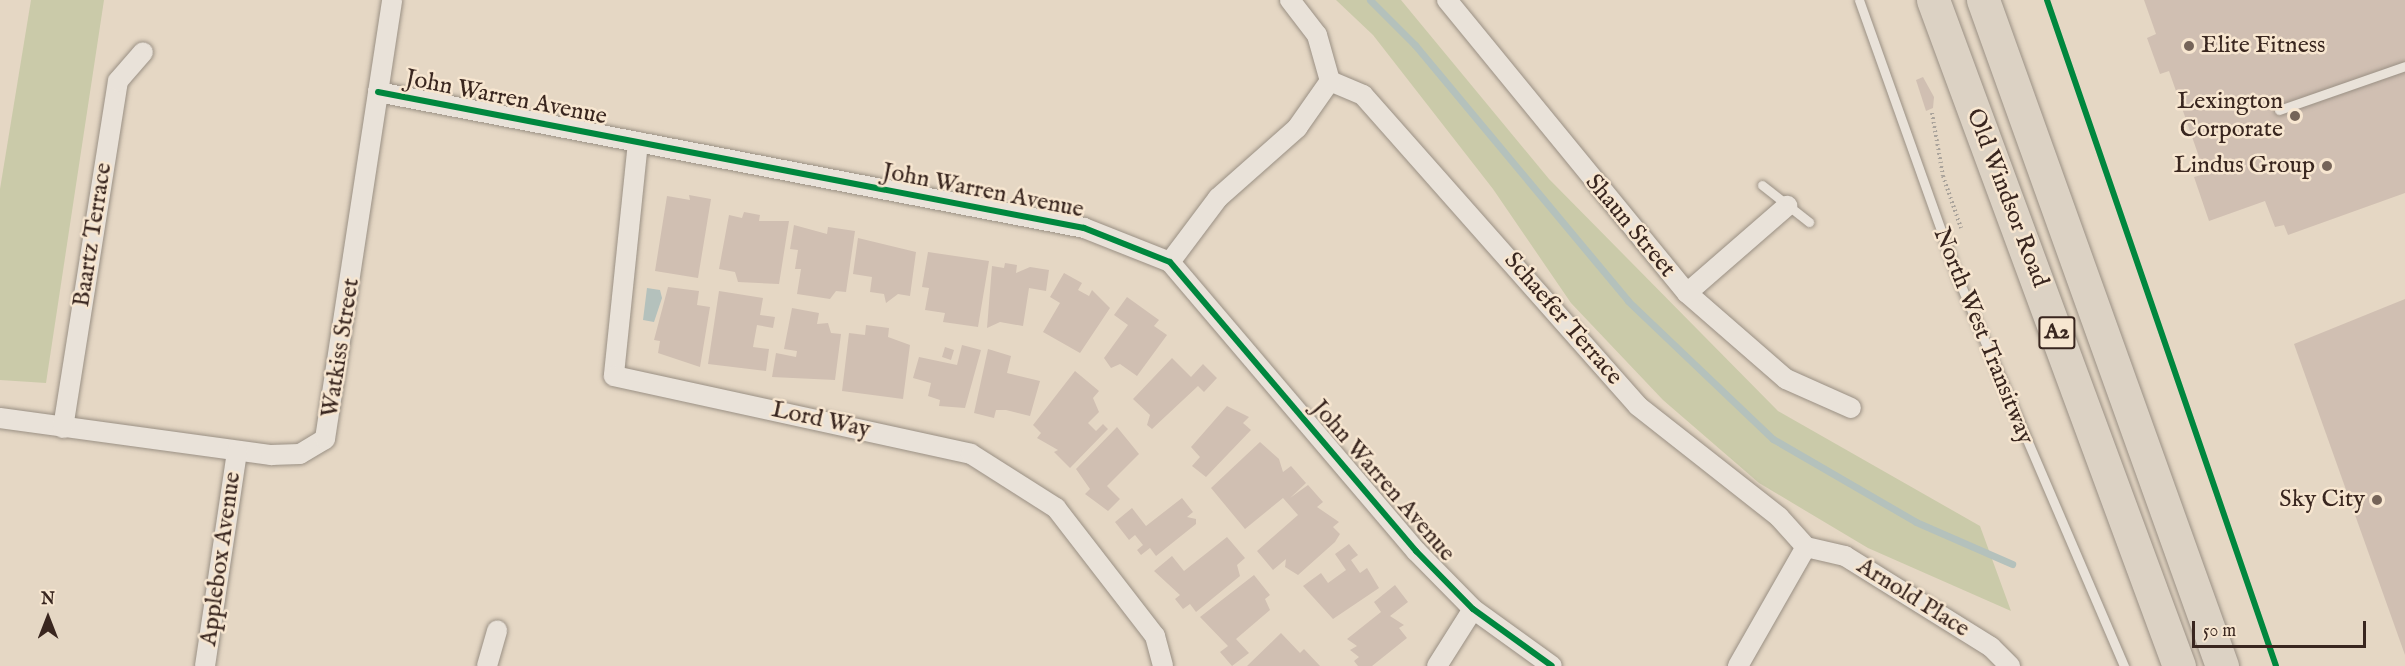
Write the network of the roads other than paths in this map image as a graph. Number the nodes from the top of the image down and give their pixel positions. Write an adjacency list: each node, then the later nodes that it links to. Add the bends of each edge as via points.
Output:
1 (393, 0): 10 (street, Watkiss Street)
2 (1290, 0): 9 (street, via 1317,35)
3 (1859, 0): 32 (lane, North West Transitway, via 1959,281)
4 (1933, 0): 33 (highway, Old Windsor Road / A2)
5 (1983, 0): 34 (highway, Old Windsor Road / A2)
6 (1454, 2): 17 (street, Shaun Street)
7 (143, 52): 20 (street, Baartz Terrace, via 118,81)
8 (2405, 66): 11 (lane)
9 (1330, 81): 16 (street, via 1297,128 1218,198); 22 (street, Schaefer Terrace, via 1363,95 1638,406 1779,517)
10 (378, 92): 12 (street, John Warren Avenue); 21 (street, Watkiss Street, via 325,439 300,454)
11 (2279, 110)
12 (638, 142): 16 (street, John Warren Avenue, via 1084,228); 27 (street, Lord Way, via 614,376 971,454 1056,508 1155,636)
13 (1762, 185): 14 (lane)
14 (1786, 206): 15 (lane); 17 (street)
15 (1809, 222)
16 (1170, 262): 23 (street, John Warren Avenue)
17 (1687, 293): 18 (street, Shaun Street, via 1786,380)
18 (1851, 408)
19 (0, 418): 20 (street, Watkiss Street)
20 (63, 428): 21 (street, Watkiss Street)
21 (237, 453): 25 (street, Applebox Avenue)
22 (1806, 547): 30 (street); 31 (street, Arnold Place, via 1845,556 1991,647)
23 (1473, 609): 28 (street); 29 (street, John Warren Avenue)
24 (497, 630): 26 (street)
25 (205, 666)
26 (487, 666)
27 (1163, 666)
28 (1437, 666)
29 (1552, 666)
30 (1738, 666)
31 (2010, 666)
32 (2124, 666)
33 (2179, 666)
34 (2222, 666)

